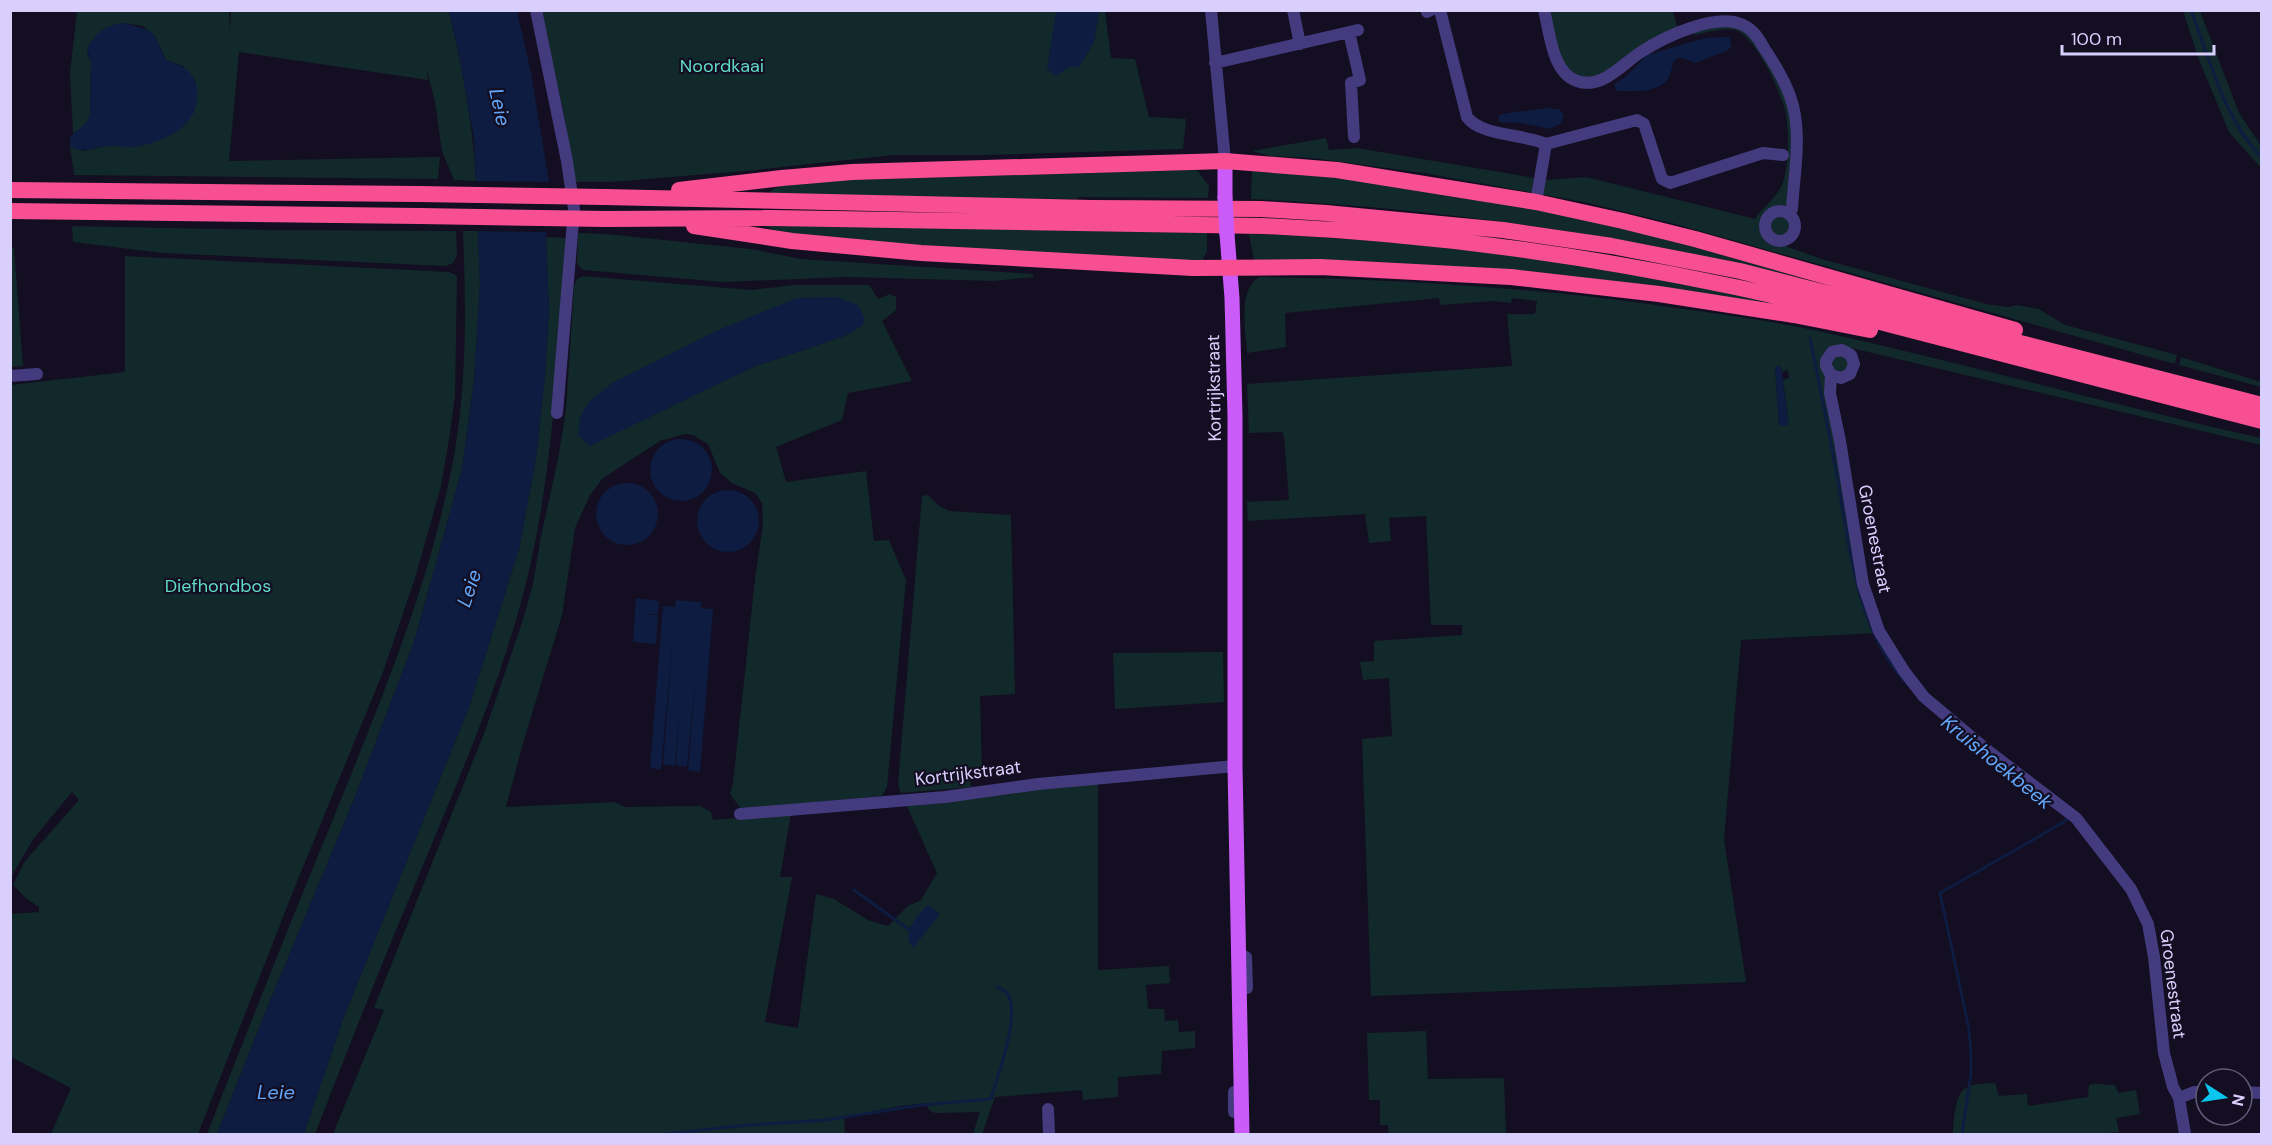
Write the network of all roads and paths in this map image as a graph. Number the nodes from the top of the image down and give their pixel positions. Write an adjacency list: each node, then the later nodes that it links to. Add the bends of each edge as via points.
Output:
1 (536, 10): 25 (street, via 574,209)
2 (1211, 10): 7 (street, Kortrijkstraat)
3 (1293, 10): 6 (street)
4 (1544, 10): 16 (street, via 1564,74 1581,82 1600,81 1663,39 1698,25 1737,22 1750,29 1776,67 1794,107 1796,148 1792,209)
5 (1432, 11): 9 (street, via 1471,123 1481,129)
6 (1300, 44): 7 (street); 8 (street, via 1354,31 1360,80 1351,83)
7 (1215, 63): 11 (street, Kortrijkstraat)
8 (1354, 137)
9 (1546, 144): 10 (street, via 1636,120 1644,124 1662,179 1670,183 1763,153); 14 (street)
10 (1783, 155)
11 (1225, 161): 13 (highway, via 852,172); 14 (highway, via 1337,170); 18 (main road, Kortrijkstraat, bridge)
12 (10, 189): 13 (highway, bridge)
13 (610, 197): 21 (highway, via 1261,209 1503,230 1740,271)
14 (1536, 202): 21 (highway, via 1695,239 2095,352 2129,362)
15 (10, 211): 17 (highway, bridge)
16 (1788, 213)
17 (651, 218): 18 (highway, via 872,250); 19 (highway, via 1252,225 1425,237 1610,262 1725,285)
18 (1229, 268): 19 (highway, via 1320,267 1511,277 1794,315 1925,341); 27 (main road, Kortrijkstraat, via 1235,416)
19 (1961, 343): 26 (highway)
20 (36, 374): 23 (street)
21 (2142, 374): 24 (highway)
22 (1831, 375): 30 (street, Groenestraat, via 1830,393 1863,584 1879,631 1924,697 2076,818 2131,889 2148,924 2164,1053)
23 (10, 376)
24 (2262, 405)
25 (557, 413)
26 (2262, 421)
27 (1235, 766): 28 (street, Kortrijkstraat); 33 (main road, Kortrijkstraat)
28 (740, 814)
29 (2194, 1092): 30 (street)
30 (2179, 1098): 34 (street, Groenestraat)
31 (1048, 1109): 32 (street)
32 (1049, 1134)
33 (1242, 1134)
34 (2185, 1134)

